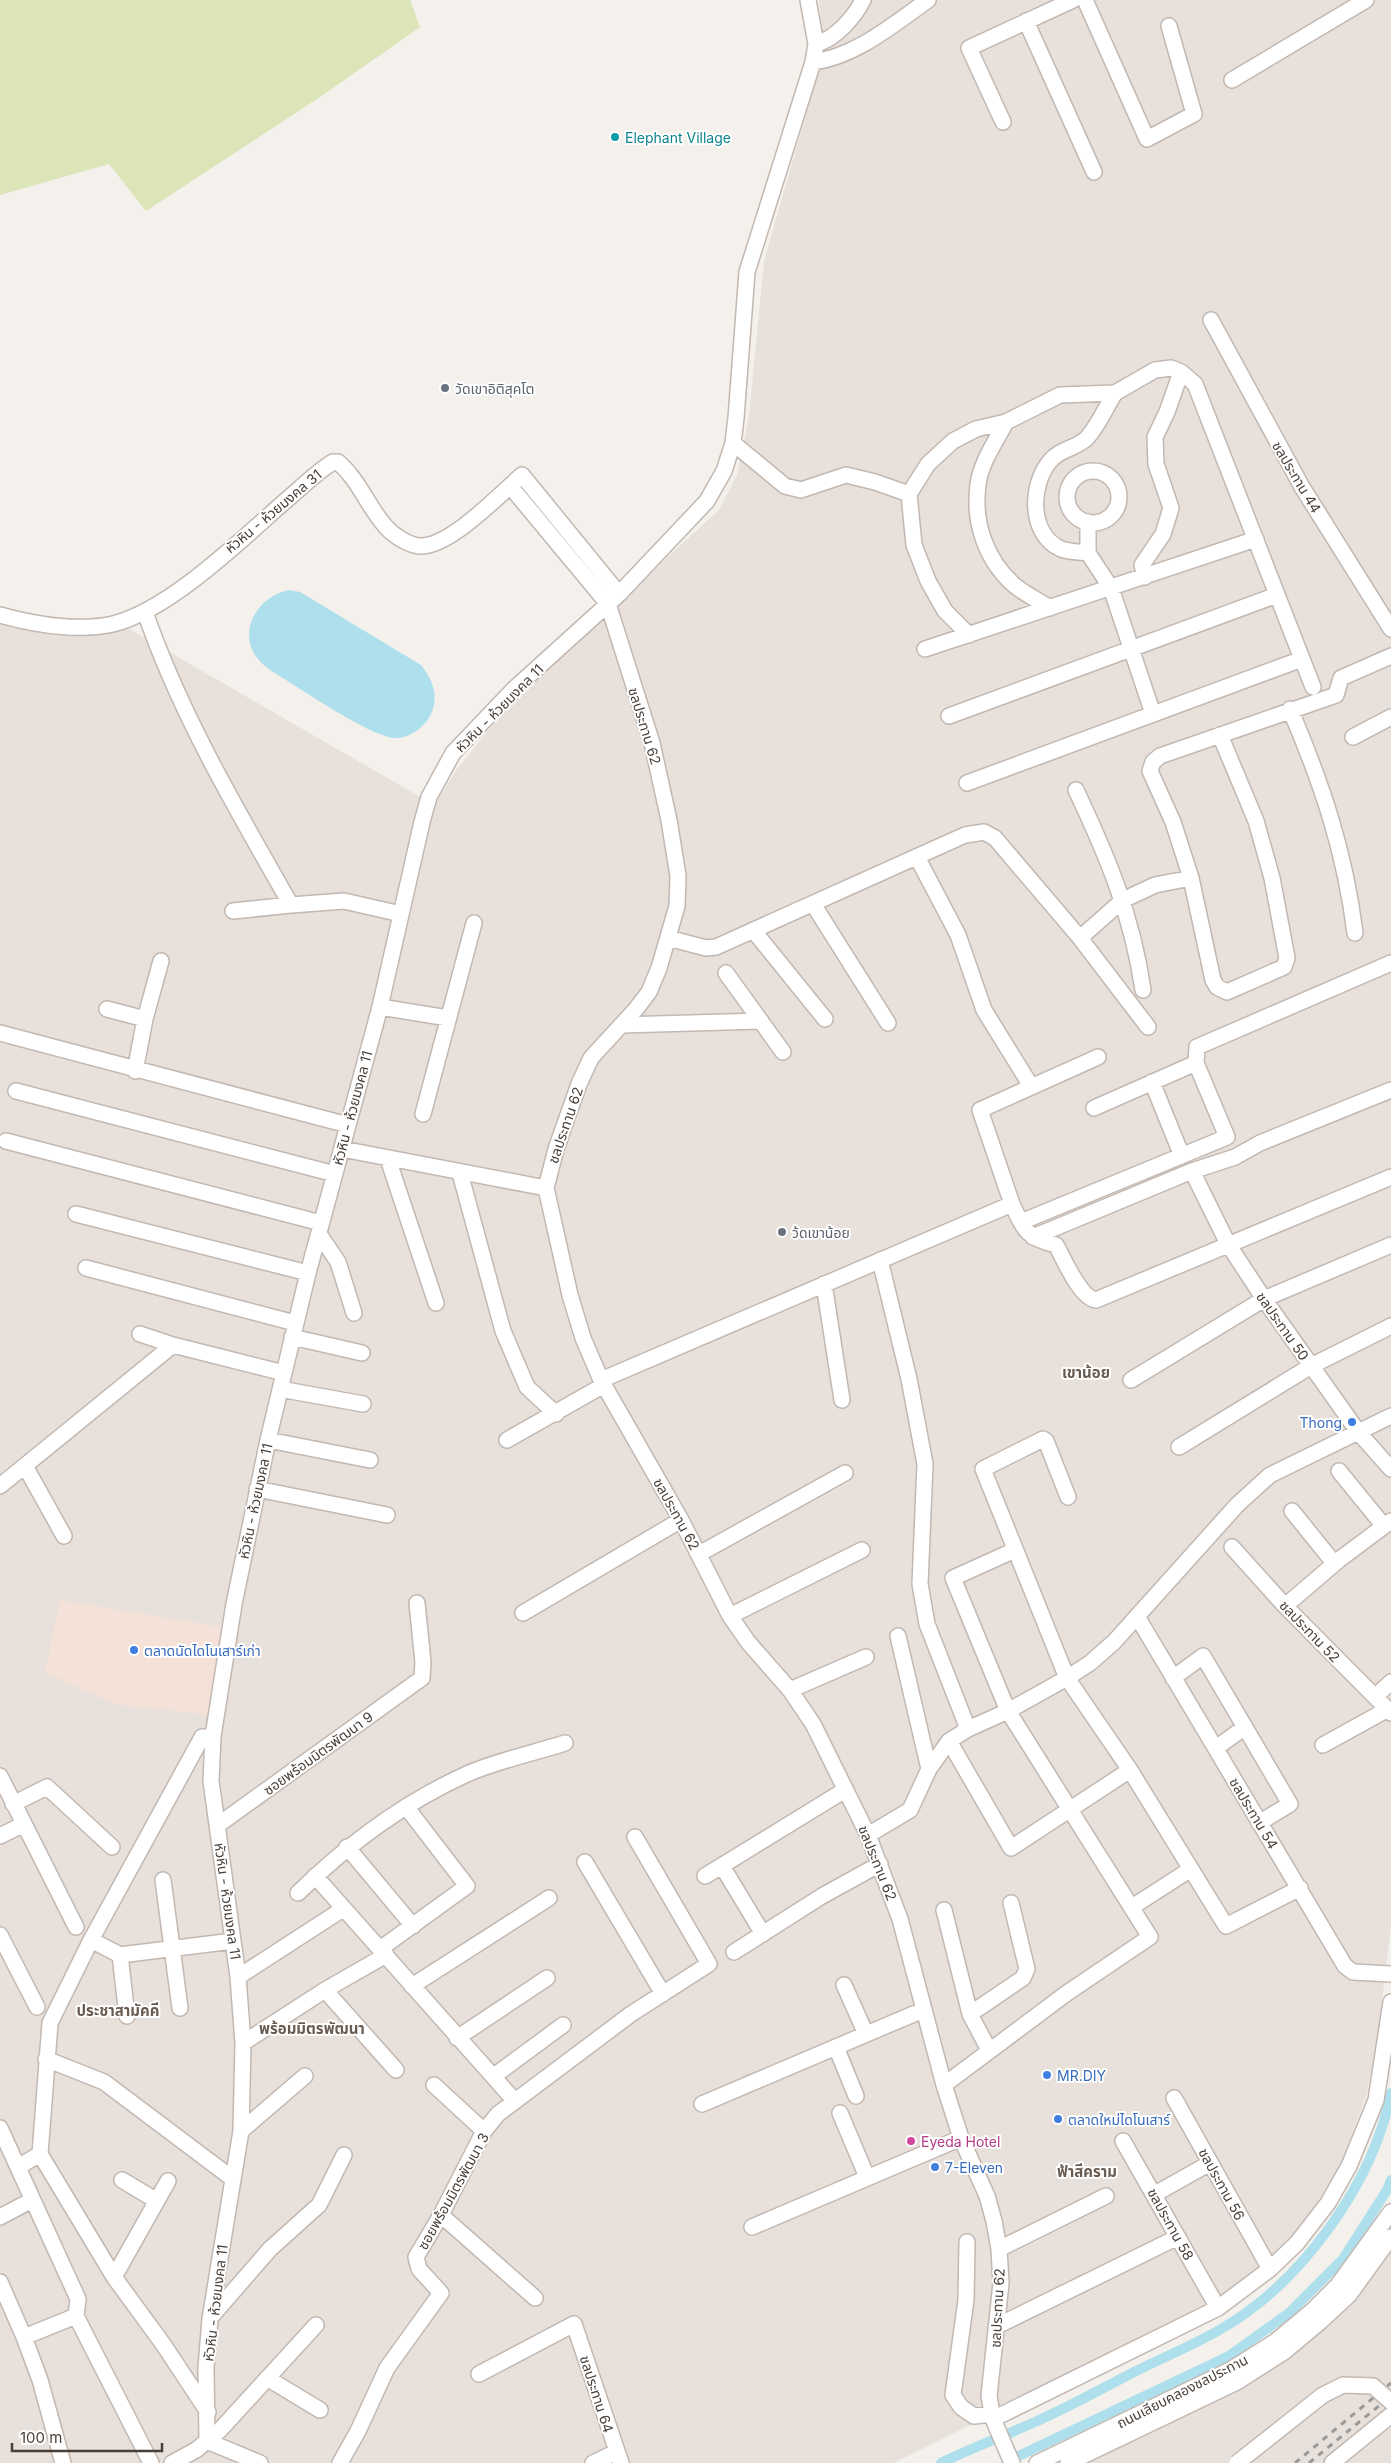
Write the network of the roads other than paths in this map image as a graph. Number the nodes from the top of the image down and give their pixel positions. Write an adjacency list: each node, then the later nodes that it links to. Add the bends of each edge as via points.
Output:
1 (808, 0): 9 (street, หัวหิน - ห้วยมงคล 11)
2 (863, 0): 9 (street, via 851,18 825,41)
3 (928, 0): 10 (street, via 878,34 830,60)
4 (1073, 0): 7 (street)
5 (1084, 0): 8 (street, via 1147,139 1194,114)
6 (1366, 0): 11 (street)
7 (1026, 21): 12 (street, via 970,48); 13 (street)
8 (1169, 26)
9 (816, 44): 10 (street, หัวหิน - ห้วยมงคล 11)
10 (813, 62): 18 (street, หัวหิน - ห้วยมงคล 11, via 747,272)
11 (1232, 80)
12 (1003, 122)
13 (1094, 172)
14 (1211, 320): 30 (street, ชลประทาน 44, via 1302,488)
15 (1181, 372): 16 (street, via 1171,368 1156,370); 21 (street, via 1195,384); 23 (street, via 1155,437 1156,464 1171,508 1163,534 1142,565)
16 (1115, 393): 17 (street, via 1060,395); 22 (street, via 1086,439 1052,458 1036,491 1036,516 1044,534 1061,549)
17 (1006, 422): 19 (street, via 976,429 953,441 928,464); 27 (street, via 978,484 979,527 991,560 1015,586)
18 (733, 442): 19 (street, via 785,486 801,490 846,475); 26 (street, หัวหิน - ห้วยมงคล 11, via 724,471 707,501)
19 (909, 494): 31 (street, via 914,545 928,581 945,611)
20 (1088, 522): 22 (street)
21 (1256, 539): 23 (street); 25 (street)
22 (1088, 553): 24 (street)
23 (1145, 577): 24 (street)
24 (1111, 588): 27 (street); 33 (street)
25 (1278, 595): 33 (street); 35 (street)
26 (614, 599): 28 (street, หัวหิน - ห้วยมงคล 31, via 510,486 459,530 428,545 418,546 405,542 386,528 351,476 338,462 332,462 190,581); 51 (street, หัวหิน - ห้วยมงคล 11, via 507,696 453,754 429,797); 55 (street, ชลประทาน 62, via 652,742 678,876 677,906)
27 (1050, 608): 31 (street)
28 (145, 612): 29 (street, หัวหิน - ห้วยมงคล 31, via 112,624 80,628 25,622); 49 (street, via 161,660 208,758)
29 (0, 615)
30 (1391, 629)
31 (969, 634): 32 (street)
32 (925, 649)
33 (1133, 650): 38 (street); 39 (street)
34 (1391, 656): 37 (street, via 1341,678 1336,695)
35 (1302, 659): 36 (street); 38 (street)
36 (1313, 687)
37 (1290, 709): 41 (street); 54 (street, via 1315,766 1330,812 1350,895)
38 (1152, 714): 43 (street)
39 (949, 716)
40 (1391, 717): 42 (street)
41 (1220, 735): 46 (street, via 1160,756 1150,771 1173,822); 46 (street, via 1262,840 1286,949 1284,967 1232,990 1217,987)
42 (1353, 737)
43 (968, 784)
44 (1076, 790): 47 (street)
45 (917, 857): 48 (street); 56 (street, via 965,835 984,832 995,838); 76 (street, via 958,935 984,1010)
46 (1191, 878): 47 (street, via 1155,885)
47 (1123, 900): 56 (street); 60 (street, via 1137,948)
48 (813, 904): 53 (street); 67 (street)
49 (290, 905): 50 (street); 51 (street, via 344,901)
50 (233, 911)
51 (401, 914): 61 (street, หัวหิน - ห้วยมงคล 11)
52 (474, 924): 63 (street)
53 (753, 930): 55 (street, via 706,948); 65 (street)
54 (1355, 933)
55 (668, 938): 68 (street, ชลประทาน 62, via 648,992)
56 (1080, 938): 69 (street)
57 (161, 961): 64 (street)
58 (1389, 968): 73 (street, via 1197,1047)
59 (726, 973): 66 (street)
60 (1143, 990)
61 (380, 1007): 63 (street); 81 (street, หัวหิน - ห้วยมงคล 11)
62 (107, 1009): 64 (street)
63 (448, 1018): 80 (street)
64 (145, 1019): 74 (street)
65 (825, 1019)
66 (761, 1021): 68 (street); 71 (street)
67 (888, 1024)
68 (621, 1025): 90 (street, ชลประทาน 62, via 591,1058 579,1084)
69 (1148, 1027)
70 (0, 1033): 74 (street)
71 (783, 1052)
72 (1098, 1057): 76 (street)
73 (1196, 1063): 75 (street); 84 (street, via 1227,1137)
74 (135, 1070): 81 (street)
75 (1152, 1082): 79 (street); 84 (street)
76 (1030, 1086): 91 (street, via 980,1110)
77 (1391, 1090): 86 (street, via 1260,1143 1235,1157)
78 (16, 1091): 88 (street)
79 (1094, 1108)
80 (422, 1114)
81 (348, 1125): 83 (street, หัวหิน - ห้วยมงคล 11)
82 (6, 1141): 94 (street)
83 (342, 1149): 85 (street); 88 (street, หัวหิน - ห้วยมงคล 11)
84 (1182, 1156): 93 (street)
85 (388, 1159): 87 (street); 103 (street)
86 (1192, 1171): 95 (street); 96 (street, ชลประทาน 50)
87 (460, 1173): 90 (street); 117 (street, via 503,1331 527,1387)
88 (335, 1174): 94 (street, หัวหิน - ห้วยมงคล 11)
89 (1391, 1177): 96 (street)
90 (546, 1188): 113 (street, ชลประทาน 62, via 570,1294 583,1338)
91 (1012, 1204): 93 (street); 98 (street)
92 (76, 1214): 100 (street)
93 (1021, 1222): 95 (street, via 1025,1232)
94 (320, 1228): 100 (street, หัวหิน - ห้วยมงคล 11); 104 (street, via 338,1262)
95 (1033, 1237): 96 (street, via 1056,1245 1080,1288 1090,1299 1096,1300)
96 (1228, 1244): 102 (street, ชลประทาน 50)
97 (1391, 1245): 102 (street)
98 (880, 1260): 101 (street); 156 (street, via 909,1379 925,1464 920,1584 927,1624)
99 (86, 1268): 106 (street)
100 (308, 1273): 106 (street, หัวหิน - ห้วยมงคล 11)
101 (824, 1284): 113 (street); 115 (street)
102 (1264, 1299): 110 (street, ชลประทาน 50); 112 (street)
103 (436, 1303)
104 (354, 1313)
105 (1391, 1326): 110 (street)
106 (294, 1330): 109 (street); 111 (street, หัวหิน - ห้วยมงคล 11)
107 (140, 1334): 108 (street)
108 (173, 1345): 111 (street); 124 (street)
109 (362, 1353)
110 (1311, 1366): 119 (street, ชลประทาน 50); 122 (street)
111 (284, 1372): 114 (street, หัวหิน - ห้วยมงคล 11)
112 (1131, 1380)
113 (603, 1383): 117 (street); 133 (street, ชลประทาน 62)
114 (280, 1389): 116 (street); 120 (street, หัวหิน - ห้วยมงคล 11)
115 (842, 1400)
116 (364, 1404)
117 (556, 1414): 121 (street)
118 (1391, 1416): 119 (street)
119 (1360, 1433): 125 (street, ชลประทาน 50); 145 (street, via 1270,1475 1237,1505)
120 (268, 1440): 123 (street); 129 (street, หัวหิน - ห้วยมงคล 11)
121 (507, 1440)
122 (1179, 1447)
123 (370, 1460)
124 (25, 1466): 128 (street); 135 (street)
125 (1391, 1469)
126 (1339, 1471): 134 (street)
127 (845, 1473): 139 (street)
128 (0, 1486)
129 (257, 1489): 132 (street); 157 (street, หัวหิน - ห้วยมงคล 11)
130 (1068, 1497): 138 (street, via 1045,1440 983,1469)
131 (1292, 1511): 140 (street)
132 (388, 1515)
133 (681, 1520): 139 (street, ชลประทาน 62); 143 (street)
134 (1387, 1523): 140 (street)
135 (64, 1536)
136 (1232, 1547): 142 (street, ชลประทาน 52)
137 (862, 1550): 144 (street)
138 (1015, 1550): 148 (street); 153 (street, via 953,1578)
139 (699, 1554): 144 (street, ชลประทาน 62)
140 (1334, 1563): 142 (street)
141 (417, 1603): 171 (street, ซอยพร้อมมิตรพัฒนา 9, via 422,1678)
142 (1285, 1606): 152 (street, ชลประทาน 52)
143 (523, 1613)
144 (730, 1616): 151 (street, ชลประทาน 62)
145 (1138, 1618): 148 (street, via 1090,1663); 149 (street, ชลประทาน 54)
146 (898, 1636): 162 (street)
147 (866, 1656): 151 (street)
148 (1067, 1678): 153 (street); 163 (street)
149 (1173, 1678): 155 (street, via 1203,1656); 161 (street, ชลประทาน 54)
150 (1391, 1682): 152 (street)
151 (790, 1690): 165 (street, ชลประทาน 62, via 814,1724)
152 (1376, 1696): 154 (street, ชลประทาน 52)
153 (1008, 1711): 156 (street); 168 (street)
154 (1389, 1711): 160 (street)
155 (1245, 1727): 161 (street); 169 (street, via 1290,1804)
156 (968, 1729): 158 (street)
157 (213, 1736): 171 (street, หัวหิน - ห้วยมงคล 11, via 210,1781); 195 (street, via 202,1737)
158 (949, 1741): 162 (street); 168 (street, via 1011,1848)
159 (565, 1744): 167 (street, via 468,1774)
160 (1323, 1745)
161 (1216, 1748): 169 (street, ชลประทาน 54)
162 (929, 1768): 172 (street, via 910,1810)
163 (1130, 1770): 168 (street); 180 (street)
164 (0, 1776): 166 (street)
165 (845, 1790): 172 (street, ชลประทาน 62); 179 (street)
166 (13, 1804): 170 (street); 175 (street, via 47,1787)
167 (407, 1808): 176 (street); 191 (street, via 467,1886)
168 (1070, 1810): 188 (street)
169 (1259, 1823): 184 (street, ชลประทาน 54)
170 (24, 1824): 173 (street); 192 (street)
171 (218, 1825): 196 (street, หัวหิน - ห้วยมงคล 11)
172 (868, 1835): 178 (street, ชลประทาน 62)
173 (0, 1836)
174 (635, 1837): 207 (street, ซอยพร้อมมิตรพัฒนา 3, via 709,1964)
175 (112, 1847)
176 (347, 1847): 181 (street); 191 (street)
177 (585, 1862): 207 (street)
178 (880, 1864): 193 (street); 211 (street, ชลประทาน 62, via 900,1919)
179 (722, 1866): 182 (street); 193 (street)
180 (1191, 1869): 184 (street, via 1226,1926); 188 (street)
181 (315, 1876): 185 (street); 189 (street)
182 (705, 1876)
183 (163, 1880): 197 (street)
184 (1300, 1888): 201 (street, ชลประทาน 54, via 1348,1970)
185 (298, 1892)
186 (549, 1898): 205 (street)
187 (1011, 1903): 212 (street, via 1027,1969 1023,1978)
188 (1132, 1907): 219 (street, via 1150,1937)
189 (343, 1910): 198 (street); 202 (street)
190 (944, 1910): 212 (street)
191 (413, 1926): 198 (street)
192 (76, 1927)
193 (763, 1934): 199 (street)
194 (0, 1936): 209 (street)
195 (91, 1940): 200 (street); 220 (street, via 50,2023)
196 (233, 1941): 197 (street); 202 (street, หัวหิน - ห้วยมงคล 11)
197 (172, 1950): 200 (street); 210 (street)
198 (383, 1952): 205 (street); 206 (street)
199 (734, 1952)
200 (120, 1954): 213 (street)
201 (1391, 1974)
202 (238, 1977): 217 (street, หัวหิน - ห้วยมงคล 11)
203 (546, 1978): 216 (street)
204 (844, 1985): 215 (street)
205 (412, 1986): 216 (street)
206 (325, 1990): 217 (street); 221 (street)
207 (663, 1994): 228 (street, ซอยพร้อมมิตรพัฒนา 3)
208 (1391, 2002): 256 (street, via 1376,2100 1349,2166 1297,2244)
209 (36, 2007)
210 (180, 2008)
211 (923, 2010): 215 (street); 225 (street, ชลประทาน 62)
212 (970, 2014): 219 (street)
213 (127, 2016)
214 (563, 2025): 223 (street)
215 (866, 2034): 218 (street)
216 (457, 2038): 223 (street)
217 (243, 2043): 232 (street, หัวหิน - ห้วยมงคล 11)
218 (836, 2047): 226 (street); 229 (street)
219 (989, 2050): 225 (street)
220 (46, 2060): 236 (street); 241 (street, via 104,2082)
221 (396, 2070)
222 (305, 2076): 232 (street)
223 (494, 2076): 228 (street)
224 (434, 2085): 233 (street)
225 (944, 2086): 234 (street, ชลประทาน 62)
226 (856, 2096)
227 (1174, 2098): 238 (street, ชลประทาน 56)
228 (514, 2100): 233 (street, ซอยพร้อมมิตรพัฒนา 3)
229 (702, 2104)
230 (840, 2113): 240 (street)
231 (0, 2128): 239 (street)
232 (241, 2131): 241 (street, หัวหิน - ห้วยมงคล 11)
233 (484, 2131): 249 (street, ซอยพร้อมมิตรพัฒนา 3)
234 (961, 2138): 240 (street); 255 (street, ชลประทาน 62, via 987,2196)
235 (1123, 2141): 244 (street, ชลประทาน 58)
236 (40, 2154): 239 (street); 257 (street)
237 (344, 2154): 262 (street, via 319,2205 270,2249)
238 (1210, 2163): 244 (street); 256 (street, ชลประทาน 56)
239 (18, 2167): 246 (street)
240 (867, 2177): 251 (street)
241 (233, 2179): 262 (street, หัวหิน - ห้วยมงคล 11)
242 (122, 2180): 247 (street)
243 (168, 2181): 247 (street)
244 (1155, 2194): 252 (street, ชลประทาน 58)
245 (1106, 2196): 255 (street)
246 (32, 2200): 250 (street); 261 (street, via 78,2299)
247 (157, 2201): 257 (street)
248 (1391, 2212): 282 (street, ถนนเลียบคลองชลประทาน, via 1338,2285 1276,2341 1230,2370)
249 (441, 2215): 259 (street); 279 (street, ซอยพร้อมมิตรพัฒนา 3, via 416,2256 419,2269 441,2293 387,2368)
250 (0, 2217)
251 (752, 2227)
252 (1178, 2237): 260 (street, ชลประทาน 58); 264 (street)
253 (1391, 2237): 283 (street, ถนนเลียบคลองชลประทาน, via 1349,2294 1284,2352 1237,2382)
254 (967, 2242): 272 (street, via 966,2300 953,2396 974,2416)
255 (999, 2249): 264 (street, ชลประทาน 62, via 1001,2283)
256 (1270, 2269): 260 (street)
257 (114, 2277): 270 (street)
258 (0, 2282): 265 (street)
259 (535, 2298)
260 (1218, 2308): 272 (street)
261 (76, 2316): 265 (street); 276 (street)
262 (210, 2319): 270 (street, หัวหิน - ห้วยมงคล 11, via 206,2368)
263 (316, 2325): 267 (street)
264 (997, 2326): 272 (street, ชลประทาน 62, via 989,2396)
265 (24, 2337): 275 (street, via 40,2380)
266 (479, 2374): 274 (street, ชลประทาน 64, via 574,2324)
267 (267, 2378): 269 (street); 273 (street)
268 (1391, 2402): 284 (street, bridge, via 1373,2386 1344,2384 1323,2395)
269 (320, 2410)
270 (208, 2412): 273 (street, หัวหิน - ห้วยมงคล 11)
271 (1391, 2414): 285 (street)
272 (992, 2417): 281 (street, ชลประทาน 62)
273 (202, 2451): 277 (street); 278 (street)
274 (618, 2458): 280 (street)
275 (63, 2463)
276 (151, 2463)
277 (172, 2463)
278 (260, 2463)
279 (340, 2463)
280 (593, 2463)
281 (1012, 2463)
282 (1037, 2463)
283 (1068, 2463)
284 (1237, 2463)
285 (1332, 2463)

